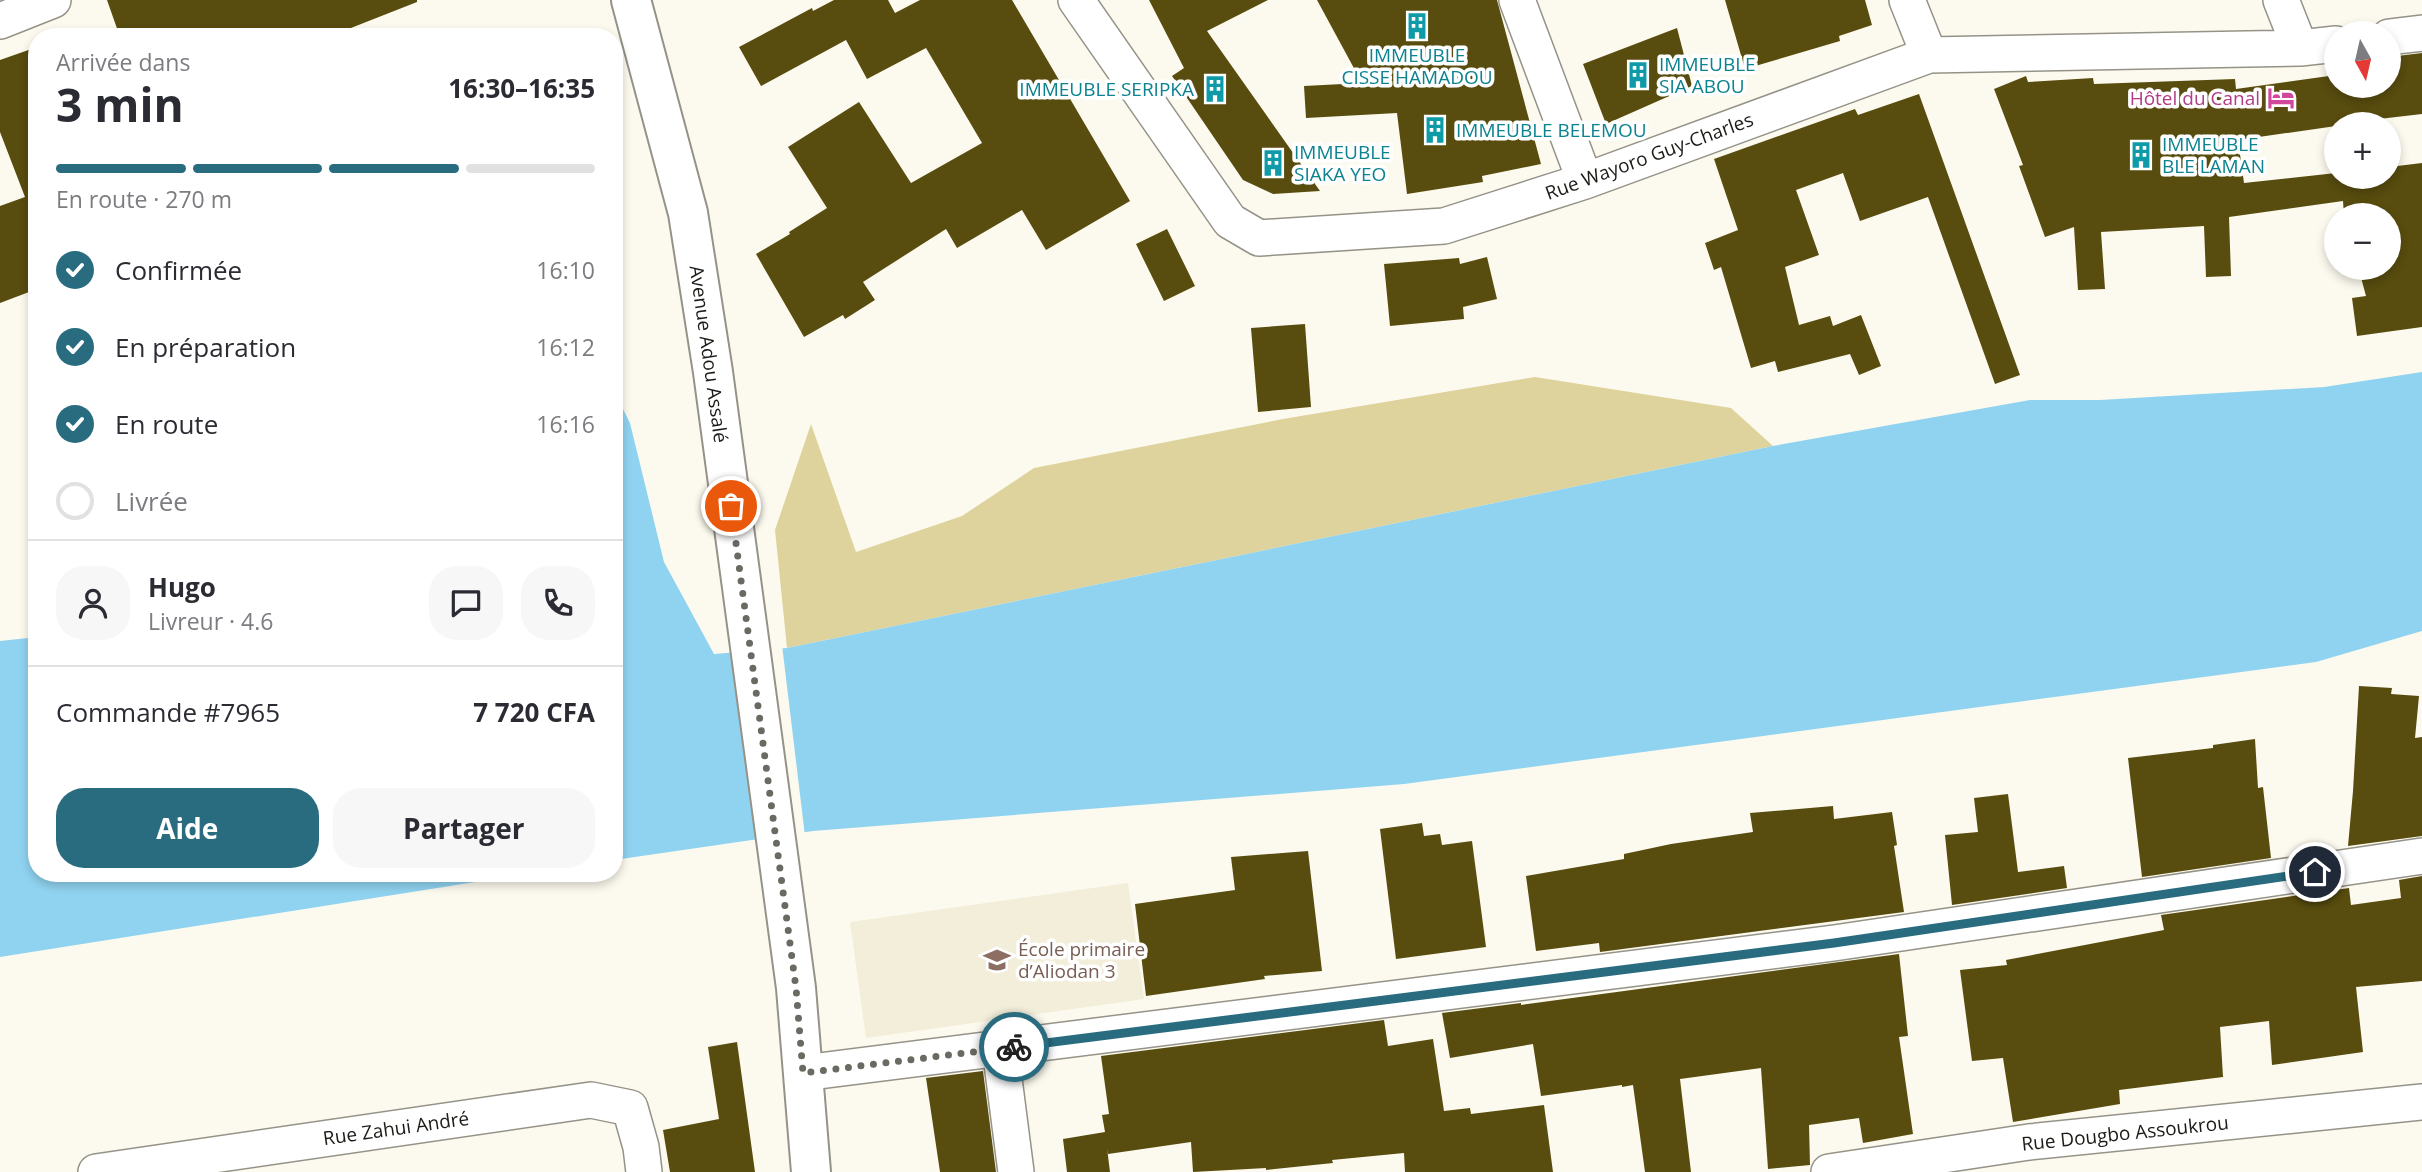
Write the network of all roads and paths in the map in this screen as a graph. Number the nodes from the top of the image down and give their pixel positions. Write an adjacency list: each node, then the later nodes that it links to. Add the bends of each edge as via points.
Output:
1 (53, 0): 7 (street)
2 (631, 0): 16 (street, Avenue Adou Assalé, via 688,213 796,988)
3 (1076, 0): 13 (street, Rue Wayoro Guy-Charles, via 1230,221 1259,238 1444,226)
4 (1517, 0): 13 (street)
5 (1908, 0): 12 (street)
6 (2281, 0): 11 (street)
7 (0, 21)
8 (2422, 33): 9 (street)
9 (2401, 36)
10 (2324, 45): 11 (street, Rue Wayoro Guy-Charles)
11 (2300, 48): 12 (street, Rue Wayoro Guy-Charles)
12 (1929, 55): 13 (street, Rue Wayoro Guy-Charles)
13 (1585, 181)
14 (2422, 856): 15 (street, via 1834,943)
15 (1000, 1048): 16 (street); 21 (street)
16 (803, 1073): 20 (street, Avenue Adou Assalé)
17 (2422, 1101): 22 (street, Rue Dougbo Assoukrou, via 2029,1142)
18 (96, 1172): 19 (street, Rue Zahui André, via 591,1100 630,1108)
19 (644, 1172)
20 (811, 1172)
21 (1016, 1172)
22 (1829, 1172)

